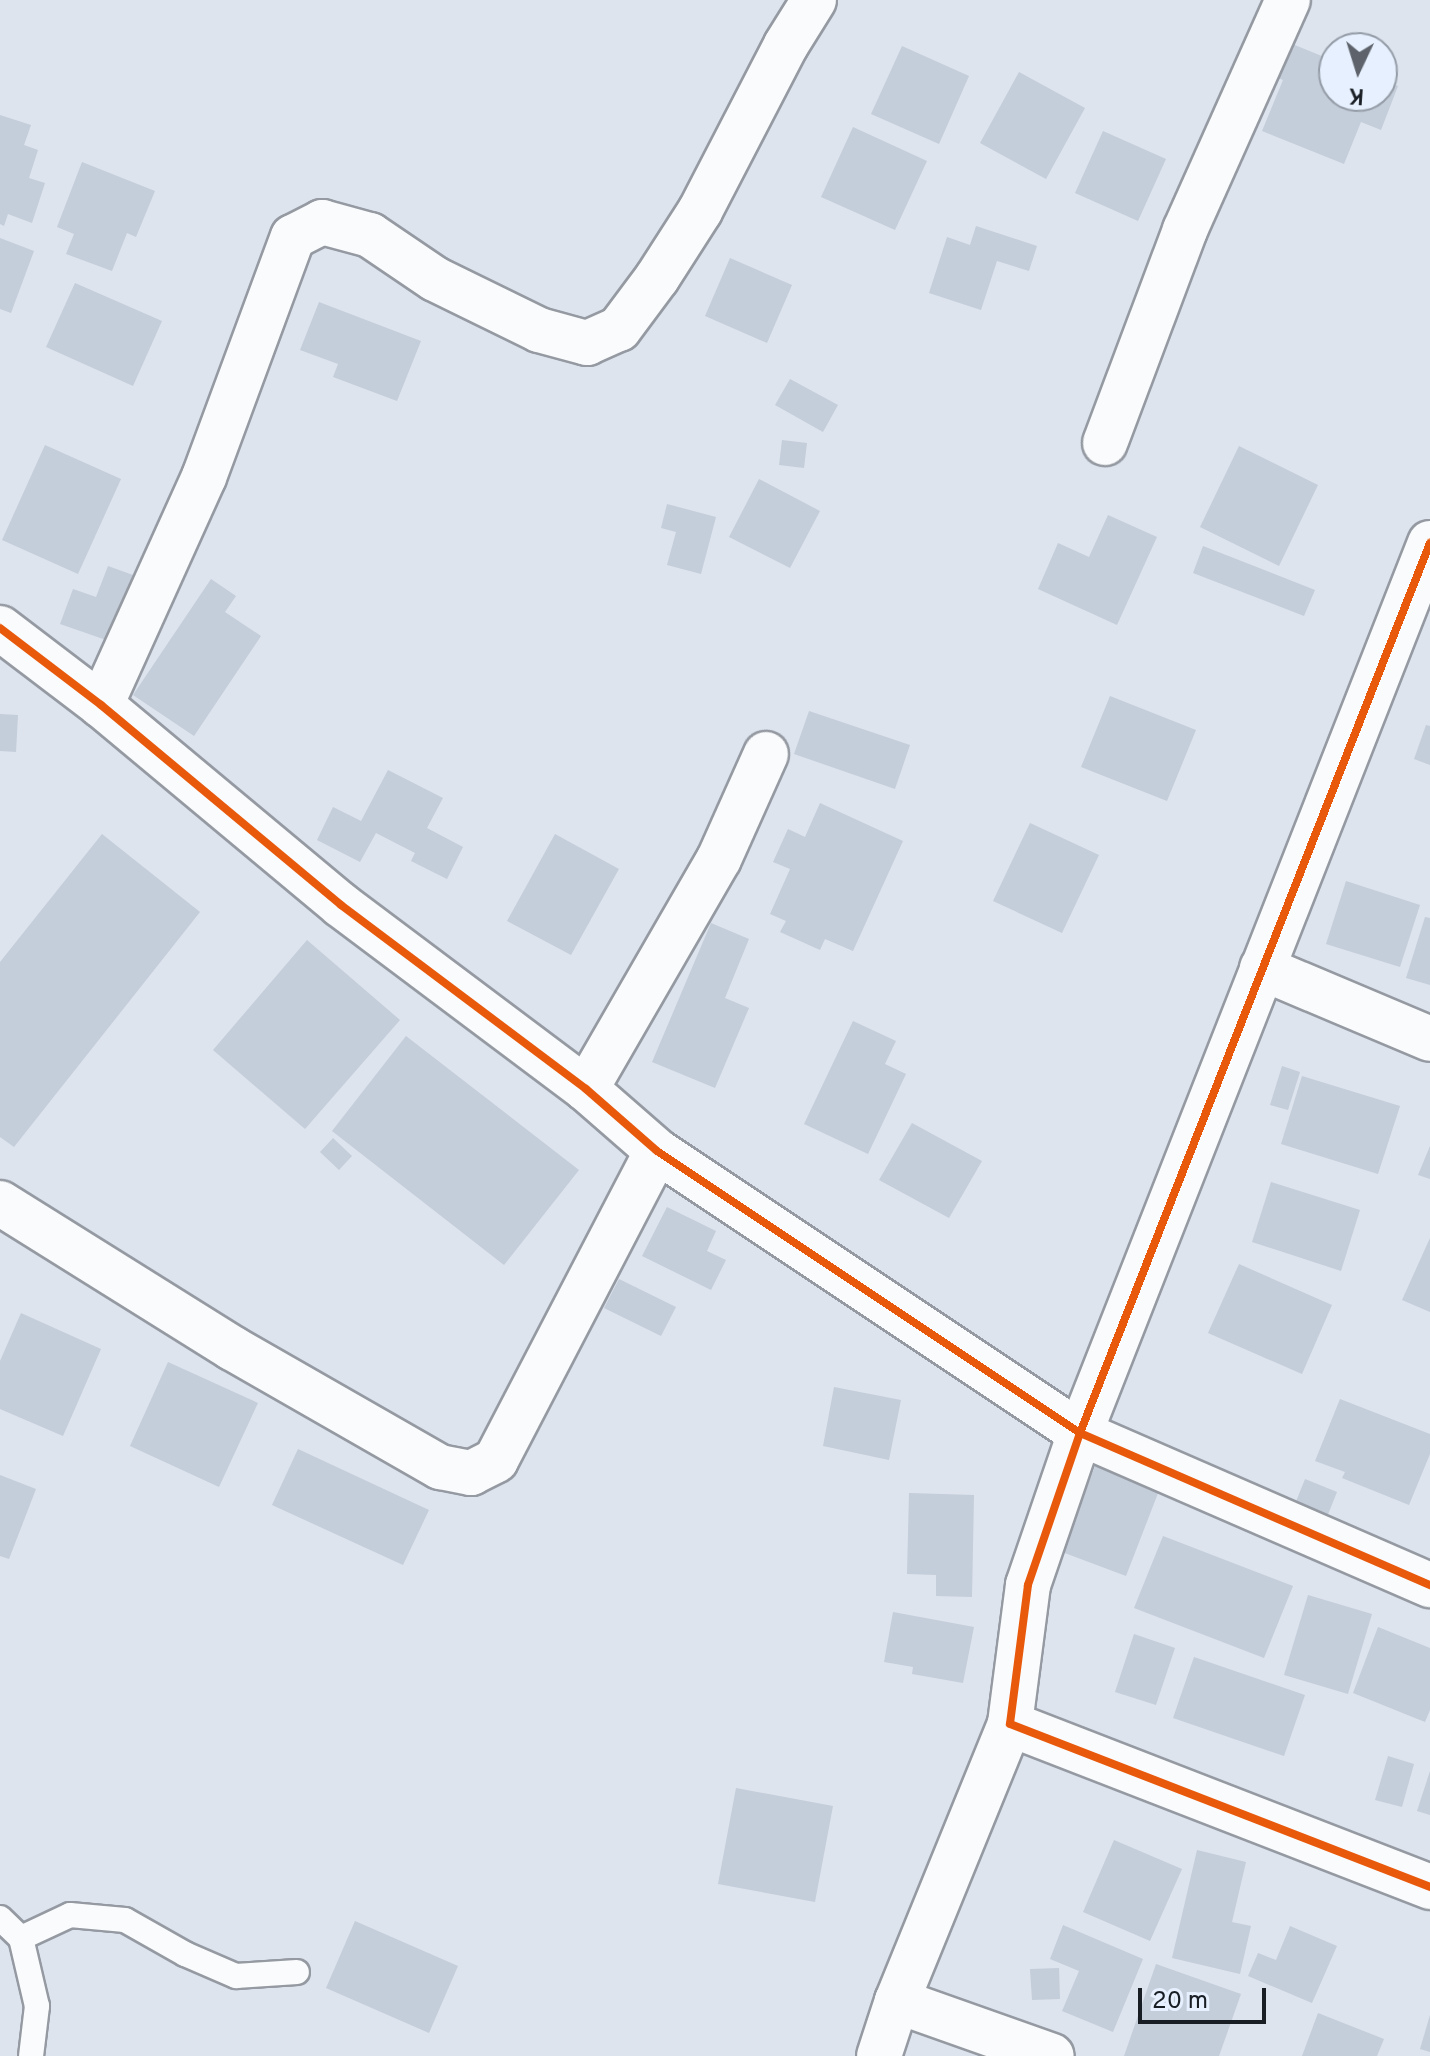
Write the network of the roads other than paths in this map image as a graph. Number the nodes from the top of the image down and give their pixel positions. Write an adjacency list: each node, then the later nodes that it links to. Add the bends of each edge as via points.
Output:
1 (814, 0): 6 (street, via 700,211 619,329 587,343 539,330 435,279 370,235 322,222 293,237 204,477)
2 (1288, 0): 3 (street, via 1185,230)
3 (1105, 443)
4 (1430, 543): 8 (street)
5 (0, 628): 6 (street)
6 (101, 705): 10 (street, via 341,905)
7 (766, 754): 10 (street, via 719,859)
8 (1262, 968): 9 (street); 13 (street)
9 (1430, 1039)
10 (586, 1089): 11 (street)
11 (657, 1151): 12 (street, via 496,1460 471,1473 440,1467 232,1348); 13 (street)
12 (0, 1203)
13 (1080, 1433): 14 (street); 15 (street, via 1028,1585)
14 (1430, 1585)
15 (1010, 1724): 16 (street); 20 (street)
16 (1430, 1887)
17 (0, 1918): 18 (lane)
18 (21, 1938): 19 (lane, via 70,1915 125,1920 236,1976); 21 (lane, via 37,2006)
19 (297, 1972)
20 (897, 2001): 22 (street); 23 (street)
21 (31, 2056)
22 (879, 2056)
23 (1052, 2056)

